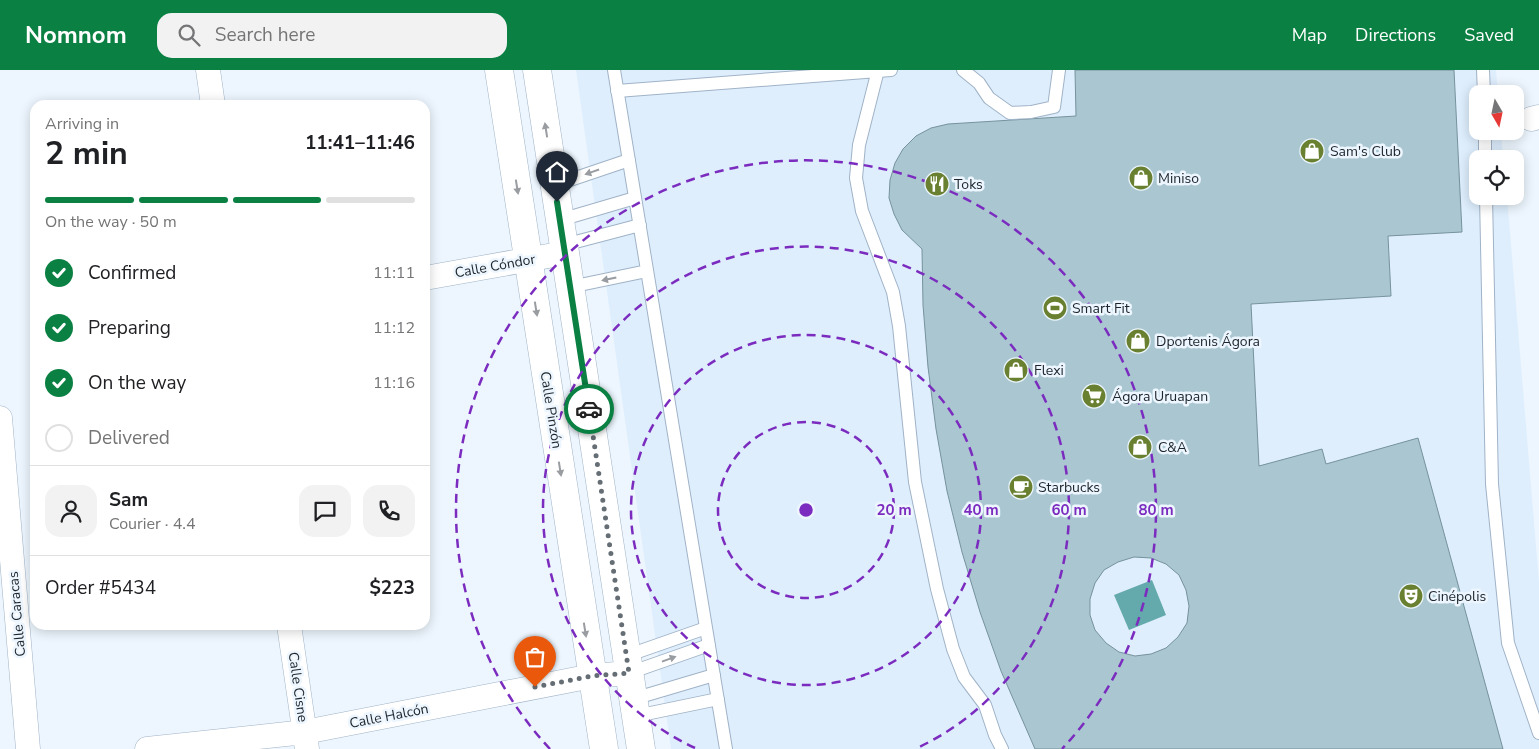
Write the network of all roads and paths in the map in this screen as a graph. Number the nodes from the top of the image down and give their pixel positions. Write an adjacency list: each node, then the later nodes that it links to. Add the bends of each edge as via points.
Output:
1 (208, 70): 12 (street)
2 (499, 70): 19 (main road, Calle Pinzón, one-way to 19)
3 (537, 70): 14 (main road, one-way to 3)
4 (614, 70): 11 (lane)
5 (878, 70): 6 (lane); 11 (lane); 38 (lane, via 859,145 856,178 862,212 893,292 915,482 937,589 964,677 984,705)
6 (891, 70)
7 (963, 70): 8 (lane, via 979,83 989,98 1010,112 1031,112 1054,107)
8 (1059, 70)
9 (1484, 70): 10 (lane)
10 (1484, 85)
11 (617, 91): 13 (lane)
12 (212, 100)
13 (629, 160): 14 (lane, one-way to 14); 15 (lane)
14 (554, 185): 18 (main road)
15 (635, 198): 17 (lane); 18 (lane)
16 (1486, 205): 31 (lane, via 1492,484 1508,643)
17 (640, 225): 18 (lane); 20 (lane)
18 (563, 239): 19 (street, Calle Cóndor); 22 (main road)
19 (528, 260): 21 (street, Calle Cóndor); 28 (main road, Calle Pinzón, one-way to 28)
20 (647, 271): 22 (lane, one-way to 22); 24 (lane)
21 (430, 277)
22 (570, 287): 29 (main road)
23 (0, 418): 33 (street, Calle Caracas)
24 (706, 628): 26 (lane); 29 (lane)
25 (290, 630): 32 (street, Calle Cisne)
26 (709, 645): 27 (lane); 29 (lane, one-way to 26)
27 (714, 675): 29 (lane); 30 (lane)
28 (592, 676): 29 (street, Calle Halcón); 32 (street, Calle Halcón); 35 (main road, Calle Pinzón)
29 (631, 686): 30 (lane); 36 (main road)
30 (718, 699): 37 (lane)
31 (1539, 733)
32 (306, 741): 34 (street, Calle Halcón)
33 (28, 749)
34 (147, 749)
35 (604, 749)
36 (641, 749)
37 (726, 749)
38 (1002, 749)

